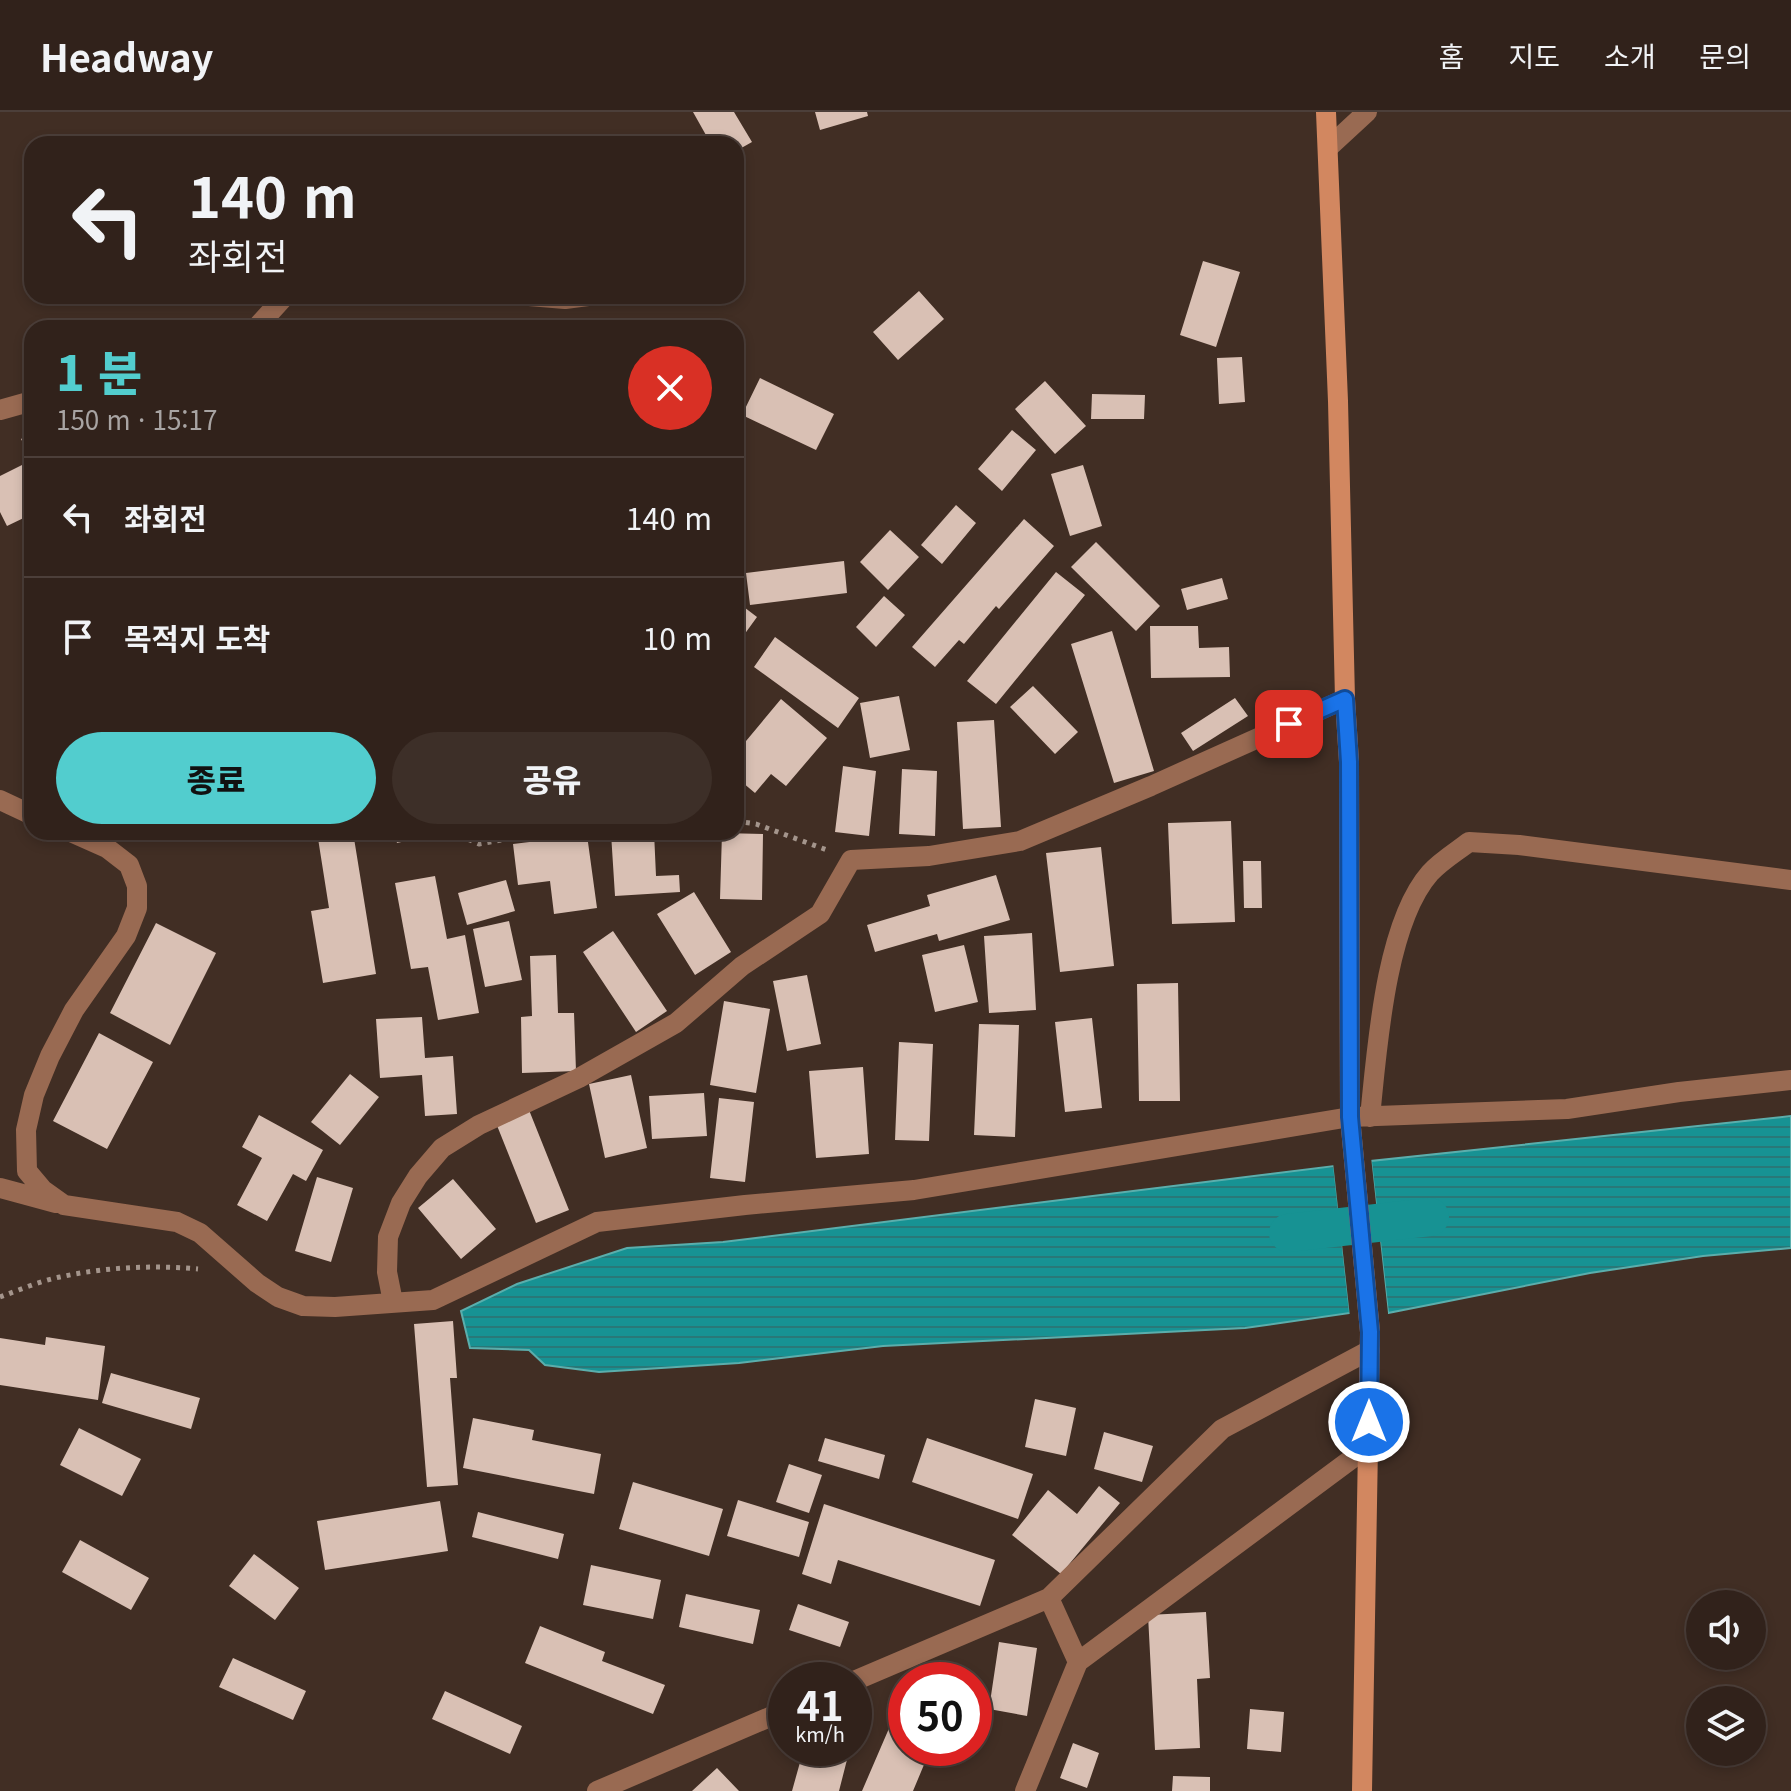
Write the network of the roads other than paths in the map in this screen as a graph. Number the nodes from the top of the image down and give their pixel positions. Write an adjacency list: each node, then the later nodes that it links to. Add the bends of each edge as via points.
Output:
1 (1326, 112): 3 (main road)
2 (1367, 112): 3 (street)
3 (1328, 148): 8 (main road)
4 (278, 304): 5 (street)
5 (263, 320)
6 (24, 403): 7 (street)
7 (0, 410)
8 (1345, 699): 14 (main road); 17 (street, via 1020,841 929,856 851,860 820,914 742,966 676,1023 442,1148 401,1203 388,1237)
9 (0, 800): 10 (street)
10 (24, 811)
11 (89, 840): 16 (street, via 129,865 137,886 137,908 126,936 74,1010 34,1095 26,1130 27,1171)
12 (1791, 880): 14 (street, via 1469,842 1430,874 1406,914)
13 (1791, 1080): 14 (street, via 1567,1109)
14 (1360, 1117): 17 (street, via 914,1190 597,1222 433,1300); 18 (main road, via 1351,1138)
15 (0, 1188): 16 (street)
16 (64, 1205): 17 (street, via 177,1222 200,1233 257,1283 303,1306)
17 (393, 1302)
18 (1370, 1341): 19 (main road); 20 (street, via 1222,1429)
19 (1369, 1446): 21 (street); 26 (main road)
20 (1049, 1598): 21 (street); 22 (street)
21 (1078, 1662): 25 (street)
22 (872, 1673)
23 (768, 1718): 24 (street)
24 (597, 1791)
25 (1025, 1791)
26 (1362, 1791)

